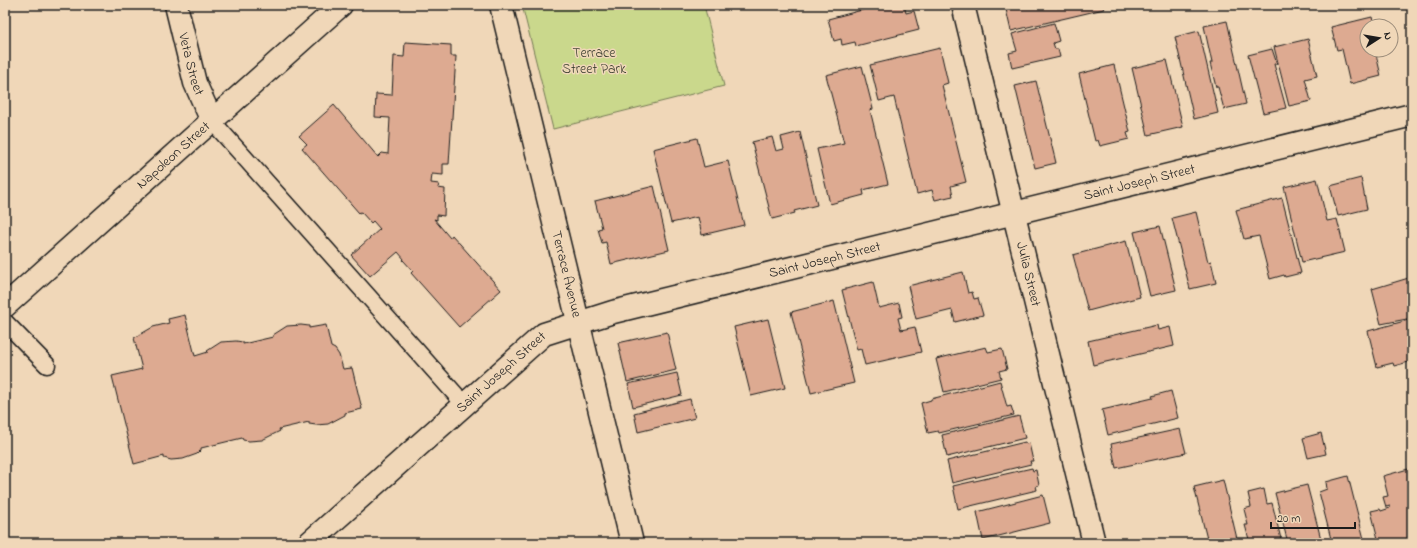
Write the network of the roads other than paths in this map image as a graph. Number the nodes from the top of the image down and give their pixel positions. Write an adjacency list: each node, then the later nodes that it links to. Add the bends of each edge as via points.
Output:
1 (176, 5): 6 (street, Veta Street, via 195,83)
2 (341, 5): 6 (street, Napoleon Street)
3 (501, 5): 10 (street, Terrace Avenue)
4 (963, 5): 7 (street, Julia Street)
5 (1412, 115): 7 (street, Saint Joseph Street)
6 (212, 120): 8 (street, Napoleon Street); 12 (lane)
7 (1014, 214): 10 (street, Saint Joseph Street, via 613,312); 15 (street, Julia Street)
8 (5, 306)
9 (5, 322): 11 (lane)
10 (578, 323): 12 (street, Saint Joseph Street, via 544,334); 14 (street, Terrace Avenue)
11 (47, 365)
12 (464, 405): 13 (street, Saint Joseph Street)
13 (309, 543)
14 (632, 543)
15 (1094, 543)

